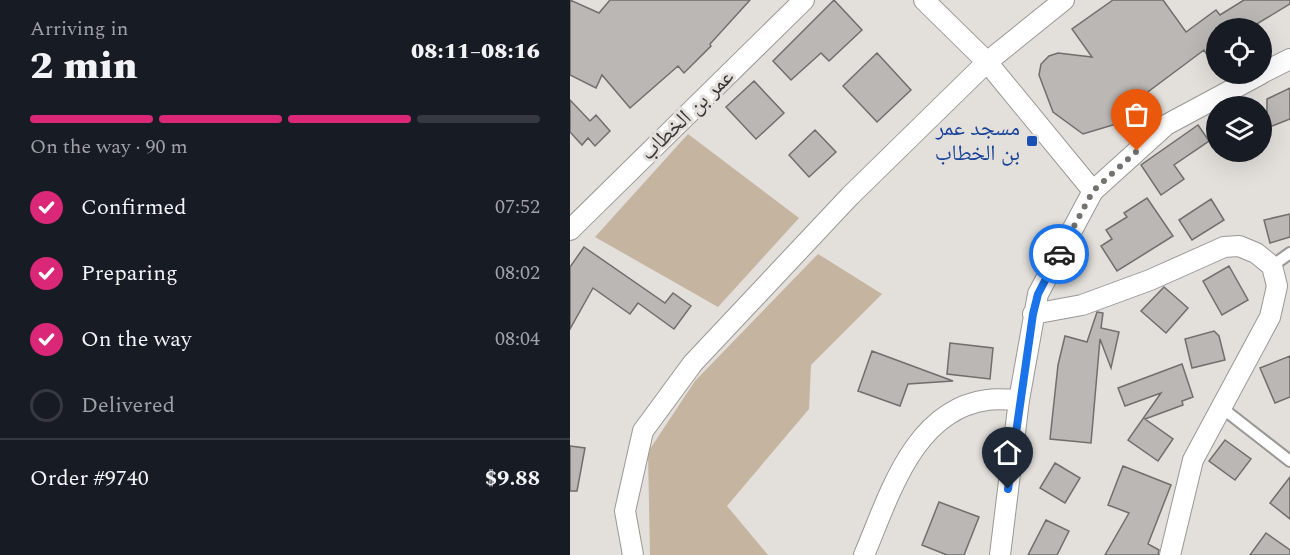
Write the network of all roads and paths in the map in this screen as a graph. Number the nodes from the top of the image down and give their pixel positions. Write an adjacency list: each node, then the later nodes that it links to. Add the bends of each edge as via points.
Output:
1 (804, 0): 9 (street, عمر بن الخطاب)
2 (924, 0): 5 (street)
3 (1064, 0): 5 (street)
4 (1290, 58): 6 (street)
5 (987, 62): 8 (street); 16 (street, via 850,196 693,363 643,431 625,512)
6 (1272, 67)
7 (1241, 84): 8 (street, via 1166,125)
8 (1093, 191): 12 (street, via 1038,294)
9 (570, 230)
10 (1290, 253): 11 (lane)
11 (1272, 266): 12 (street, via 1239,246 1224,247 1082,305); 14 (street, via 1277,286 1270,317)
12 (1033, 314): 13 (street)
13 (1019, 400): 17 (street, via 986,400 952,412 926,432 897,477); 18 (street)
14 (1222, 408): 15 (lane); 19 (street, via 1193,460)
15 (1290, 461)
16 (633, 555)
17 (864, 555)
18 (1000, 555)
19 (1170, 555)

